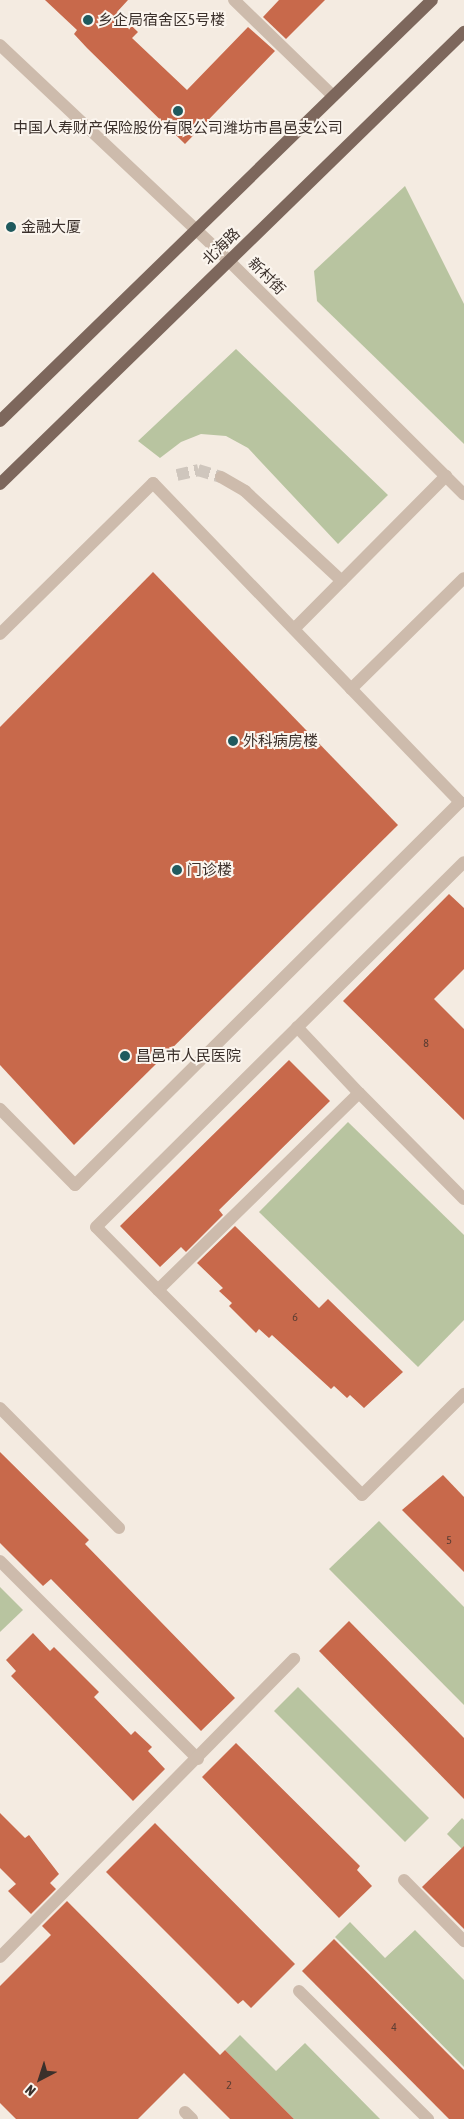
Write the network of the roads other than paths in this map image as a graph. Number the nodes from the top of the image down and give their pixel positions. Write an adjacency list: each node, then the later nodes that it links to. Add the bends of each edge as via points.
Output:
1 (234, 0): 5 (street)
2 (432, 0): 5 (main road, 北海路)
3 (464, 32): 7 (main road, 北海路)
4 (0, 45): 6 (street, 新村街)
5 (333, 96): 6 (main road, 北海路)
6 (194, 232): 7 (street, 新村街); 8 (main road, 北海路)
7 (229, 261): 9 (street, 新村街); 11 (main road, 北海路)
8 (1, 419)
9 (446, 476): 12 (street, 新村街); 14 (street)
10 (221, 477): 14 (street, via 244,491)
11 (0, 484)
12 (464, 494)
13 (464, 578): 17 (street)
14 (342, 581): 15 (street)
15 (294, 629): 16 (street, via 153,484); 17 (street)
16 (0, 634)
17 (351, 689): 21 (street, via 460,802 75,1185)
18 (462, 867): 19 (street)
19 (297, 1027): 20 (street); 23 (street, via 96,1227)
20 (358, 1093): 22 (street); 23 (street)
21 (0, 1108)
22 (464, 1199)
23 (158, 1290): 24 (street, via 362,1495)
24 (464, 1394)
25 (0, 1408): 26 (street)
26 (119, 1528)
27 (0, 1561): 29 (street)
28 (294, 1659): 29 (street)
29 (198, 1759): 32 (street)
30 (404, 1880): 31 (street)
31 (464, 1941)
32 (0, 1957)
33 (300, 1991): 34 (street)
34 (428, 2119)

